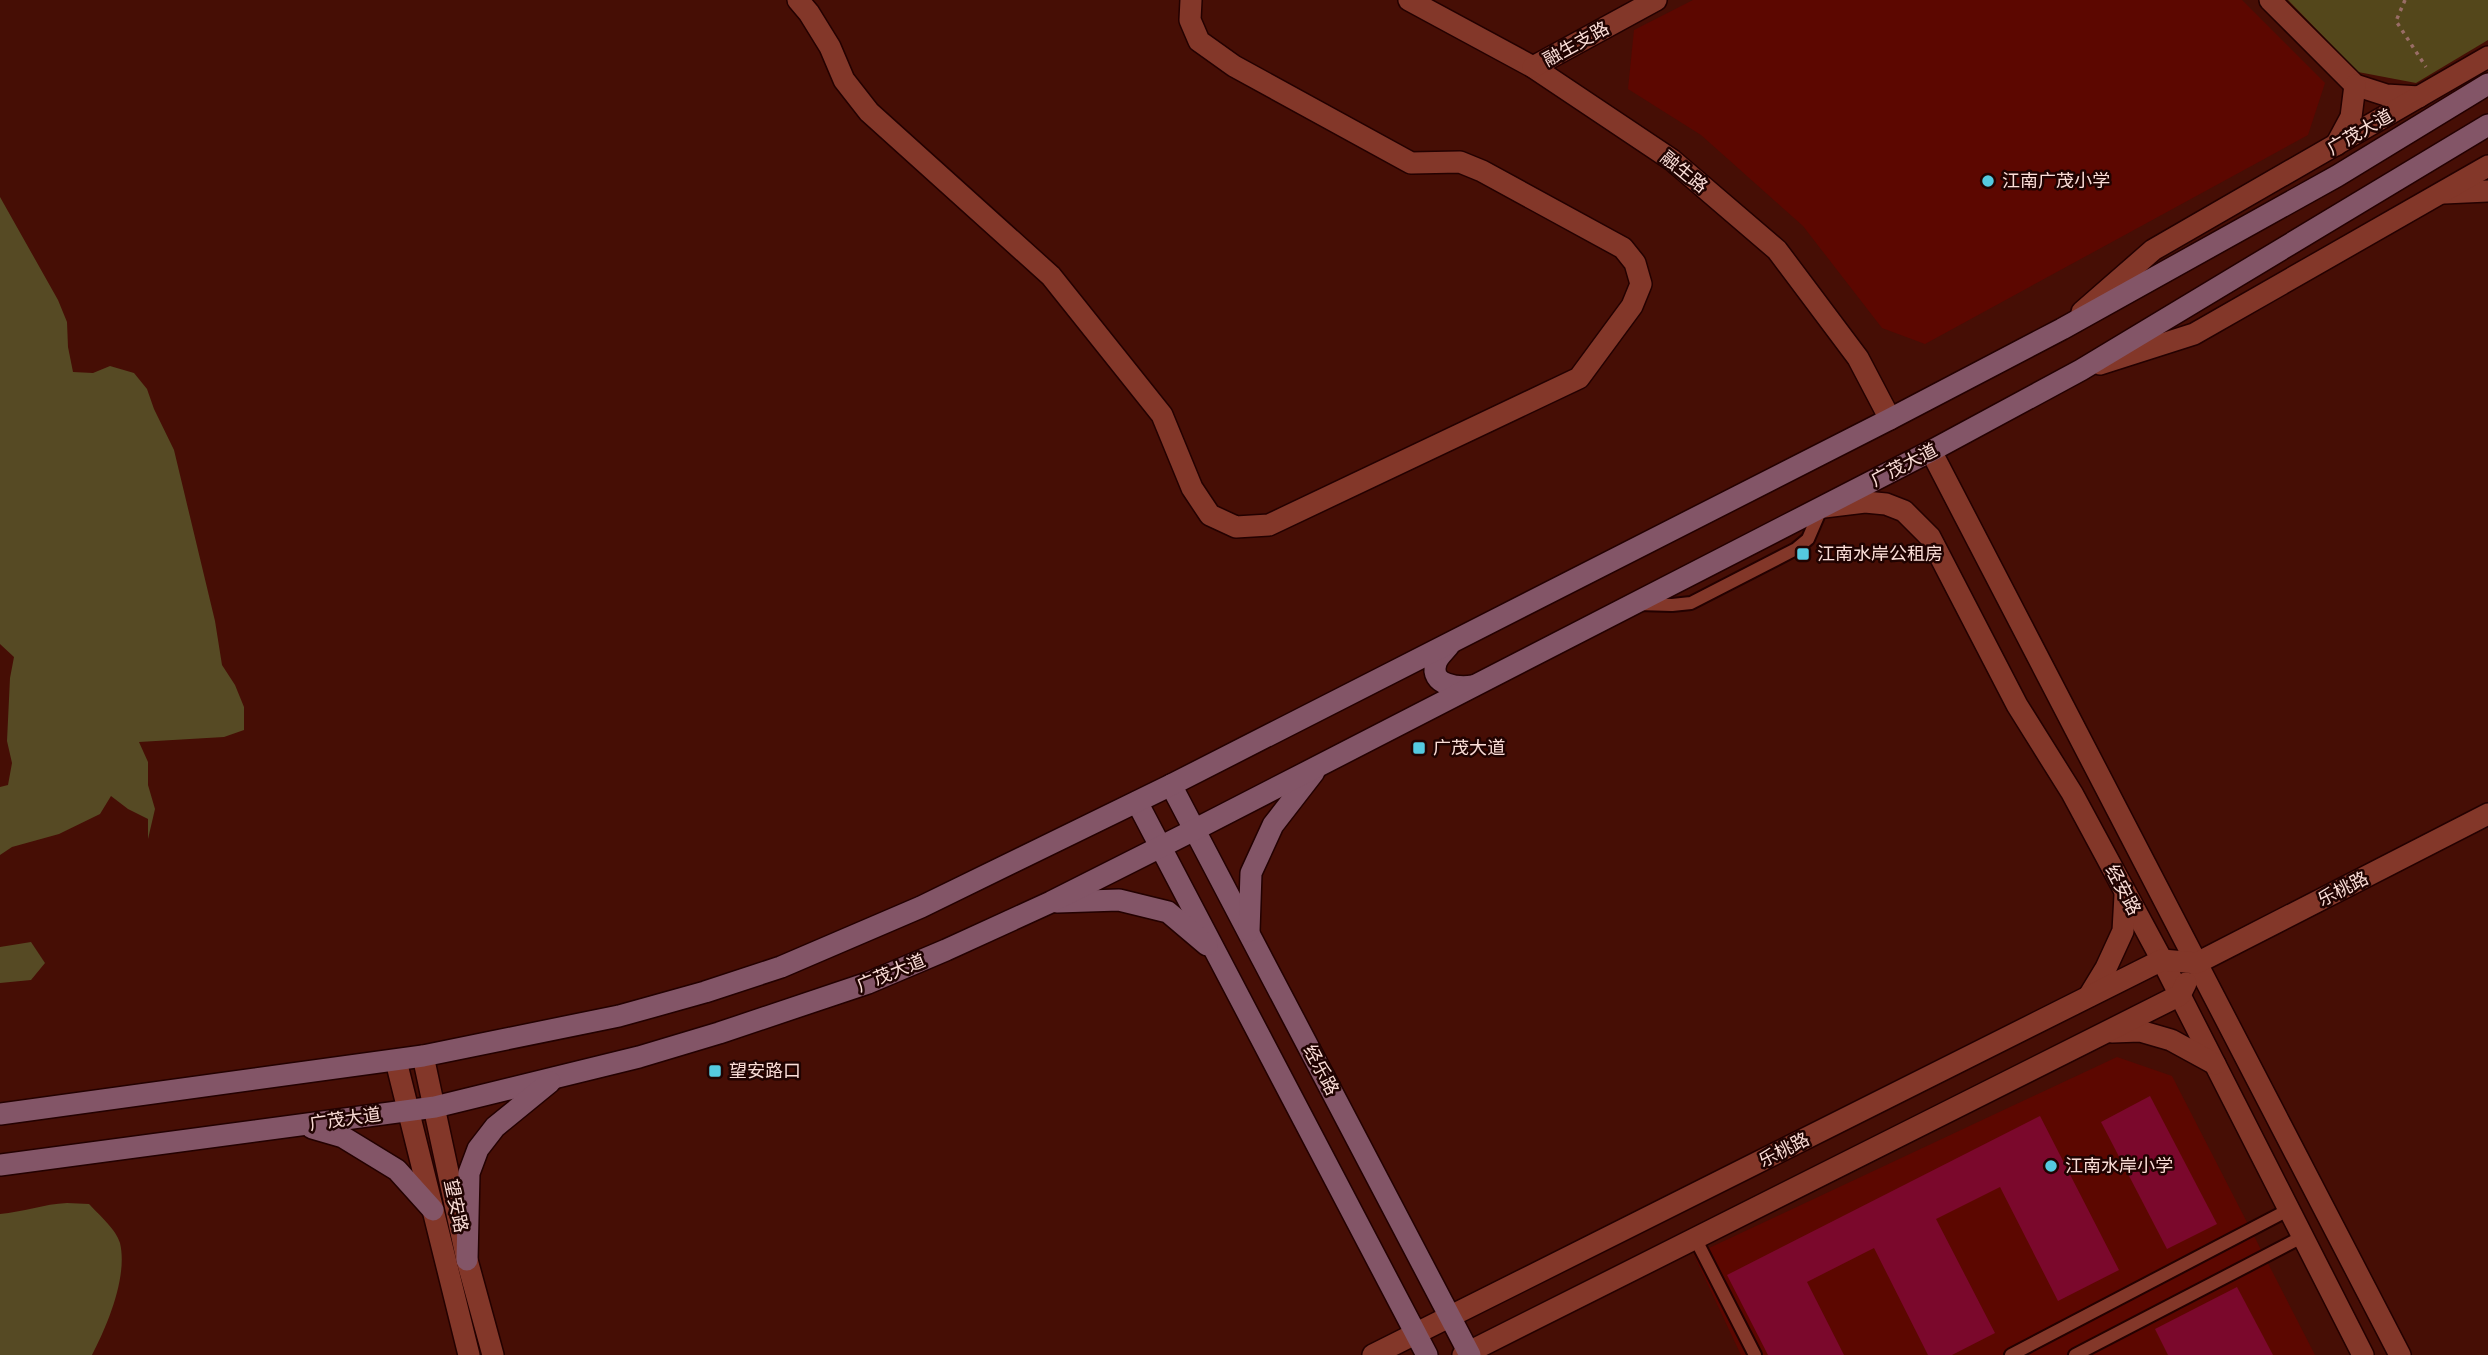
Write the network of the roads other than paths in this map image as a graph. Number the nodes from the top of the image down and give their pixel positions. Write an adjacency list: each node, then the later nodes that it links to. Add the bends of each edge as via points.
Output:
1 (798, 0): 2 (street, via 830,47 844,80 869,112 1051,276 1102,339 1162,415 1192,488 1210,515 1236,527 1269,525 1579,378 1632,306 1641,284 1635,263 1623,248 1460,162 1411,163 1234,66 1199,41 1190,20)
2 (1191, 0)
3 (1409, 0): 7 (street, 融生路)
4 (1656, 0): 7 (street, 融生支路)
5 (2270, 0): 9 (street)
6 (2488, 57): 10 (street, 广茂大道)
7 (1533, 68): 18 (street, 融生路, via 1672,160 1777,250 1858,358)
8 (2488, 84): 16 (main road, 广茂大道, via 2337,176)
9 (2355, 85): 10 (street, via 2386,95); 12 (street, via 2351,117)
10 (2419, 97): 12 (street, 广茂大道)
11 (2488, 125): 17 (main road, 广茂大道)
12 (2335, 146): 16 (street, 广茂大道, via 2154,250)
13 (2488, 166): 15 (street, 广茂大道)
14 (2488, 191): 15 (street)
15 (2442, 193): 17 (street, 广茂大道, via 2194,334)
16 (2062, 329): 18 (main road, 广茂大道)
17 (2081, 370): 19 (main road, 广茂大道)
18 (1891, 419): 21 (main road, 广茂大道)
19 (1931, 452): 20 (main road, 广茂大道); 34 (street, 经安路)
20 (1822, 507): 22 (main road, 广茂大道); 29 (street, 经安路, via 1886,504 1903,511 1930,537 2017,705)
21 (1451, 643): 22 (main road, via 1436,663 1436,671 1449,686); 24 (main road, 广茂大道)
22 (1474, 686): 23 (main road, 广茂大道)
23 (1318, 766): 27 (main road, 广茂大道); 31 (main road, via 1273,825 1251,873)
24 (1171, 785): 25 (main road, 广茂大道); 27 (main road, 经乐路)
25 (1137, 802): 28 (main road); 38 (main road, 广茂大道, via 921,907 780,967 619,1016)
26 (2488, 814): 34 (street, 乐桃路)
27 (1194, 830): 28 (main road, 广茂大道); 31 (main road, 经乐路)
28 (1160, 846): 30 (main road, 广茂大道); 32 (main road)
29 (2126, 895): 33 (street, 经安路); 36 (street, via 2123,931)
30 (1051, 902): 32 (main road, via 1119,900 1168,912); 41 (main road, 广茂大道, via 935,955 796,1009)
31 (1248, 933): 52 (main road, 经乐路)
32 (1216, 952): 53 (main road)
33 (2162, 960): 34 (street); 35 (street, 经安路); 36 (street, 乐桃路)
34 (2197, 963): 35 (street); 63 (street, 经安路)
35 (2180, 995): 37 (street); 40 (street, 经安路)
36 (2088, 997): 52 (street, 乐桃路)
37 (2106, 1032): 40 (street, via 2140,1031 2171,1040); 50 (street)
38 (423, 1056): 39 (main road, 广茂大道); 42 (street, 望安路)
39 (396, 1061): 43 (street, 望安路); 44 (main road, 广茂大道)
40 (2215, 1063): 47 (street, 经安路)
41 (558, 1077): 42 (main road, 广茂大道); 51 (main road, via 495,1126 478,1149 468,1173)
42 (435, 1107): 43 (main road, 广茂大道); 51 (street, 望安路)
43 (409, 1111): 45 (main road, 广茂大道); 48 (street, 望安路)
44 (0, 1114)
45 (303, 1125): 46 (main road, 广茂大道); 48 (main road, via 344,1137 397,1170)
46 (0, 1165)
47 (2290, 1209): 49 (street, 经安路); 60 (lane)
48 (433, 1210): 55 (street, 望安路)
49 (2304, 1236): 61 (lane); 62 (street, 经安路)
50 (1695, 1238): 54 (street); 59 (lane)
51 (467, 1260): 56 (street, 望安路)
52 (1450, 1317): 53 (street, 乐桃路); 54 (main road, 经乐路)
53 (1416, 1334): 57 (street, 乐桃路); 58 (main road)
54 (1467, 1354)
55 (469, 1355)
56 (493, 1355)
57 (1373, 1355)
58 (1427, 1355)
59 (1755, 1355)
60 (2011, 1355)
61 (2075, 1355)
62 (2362, 1355)
63 (2400, 1355)

